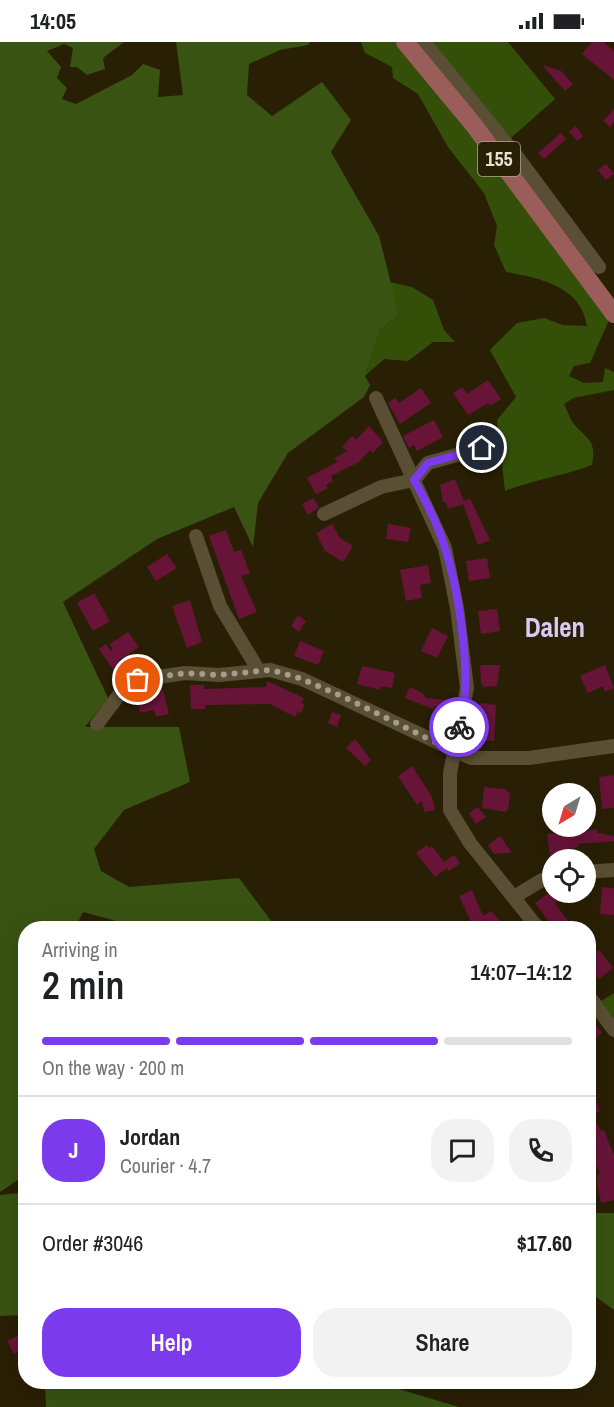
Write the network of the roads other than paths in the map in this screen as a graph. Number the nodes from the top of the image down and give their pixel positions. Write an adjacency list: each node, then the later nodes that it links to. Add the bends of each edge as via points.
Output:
1 (405, 42): 4 (main road, 155, via 473,124)
2 (424, 42): 3 (street)
3 (599, 267)
4 (614, 314)
5 (376, 398): 7 (street)
6 (482, 448): 7 (street, via 428,463)
7 (414, 480): 8 (street, via 381,487); 13 (street, via 445,548 466,664 465,703)
8 (324, 514)
9 (196, 536): 10 (street, via 220,606)
10 (259, 671): 11 (street, via 185,673 138,680 119,695); 13 (street, via 302,679)
11 (98, 724)
12 (614, 746): 13 (street, via 564,755 490,760)
13 (453, 751): 17 (street, via 448,789 450,810 470,843)
14 (614, 870): 15 (street)
15 (596, 871)
16 (542, 880): 17 (street)
17 (514, 897): 18 (street)
18 (533, 921)
19 (596, 1006): 20 (street)
20 (614, 1030)

